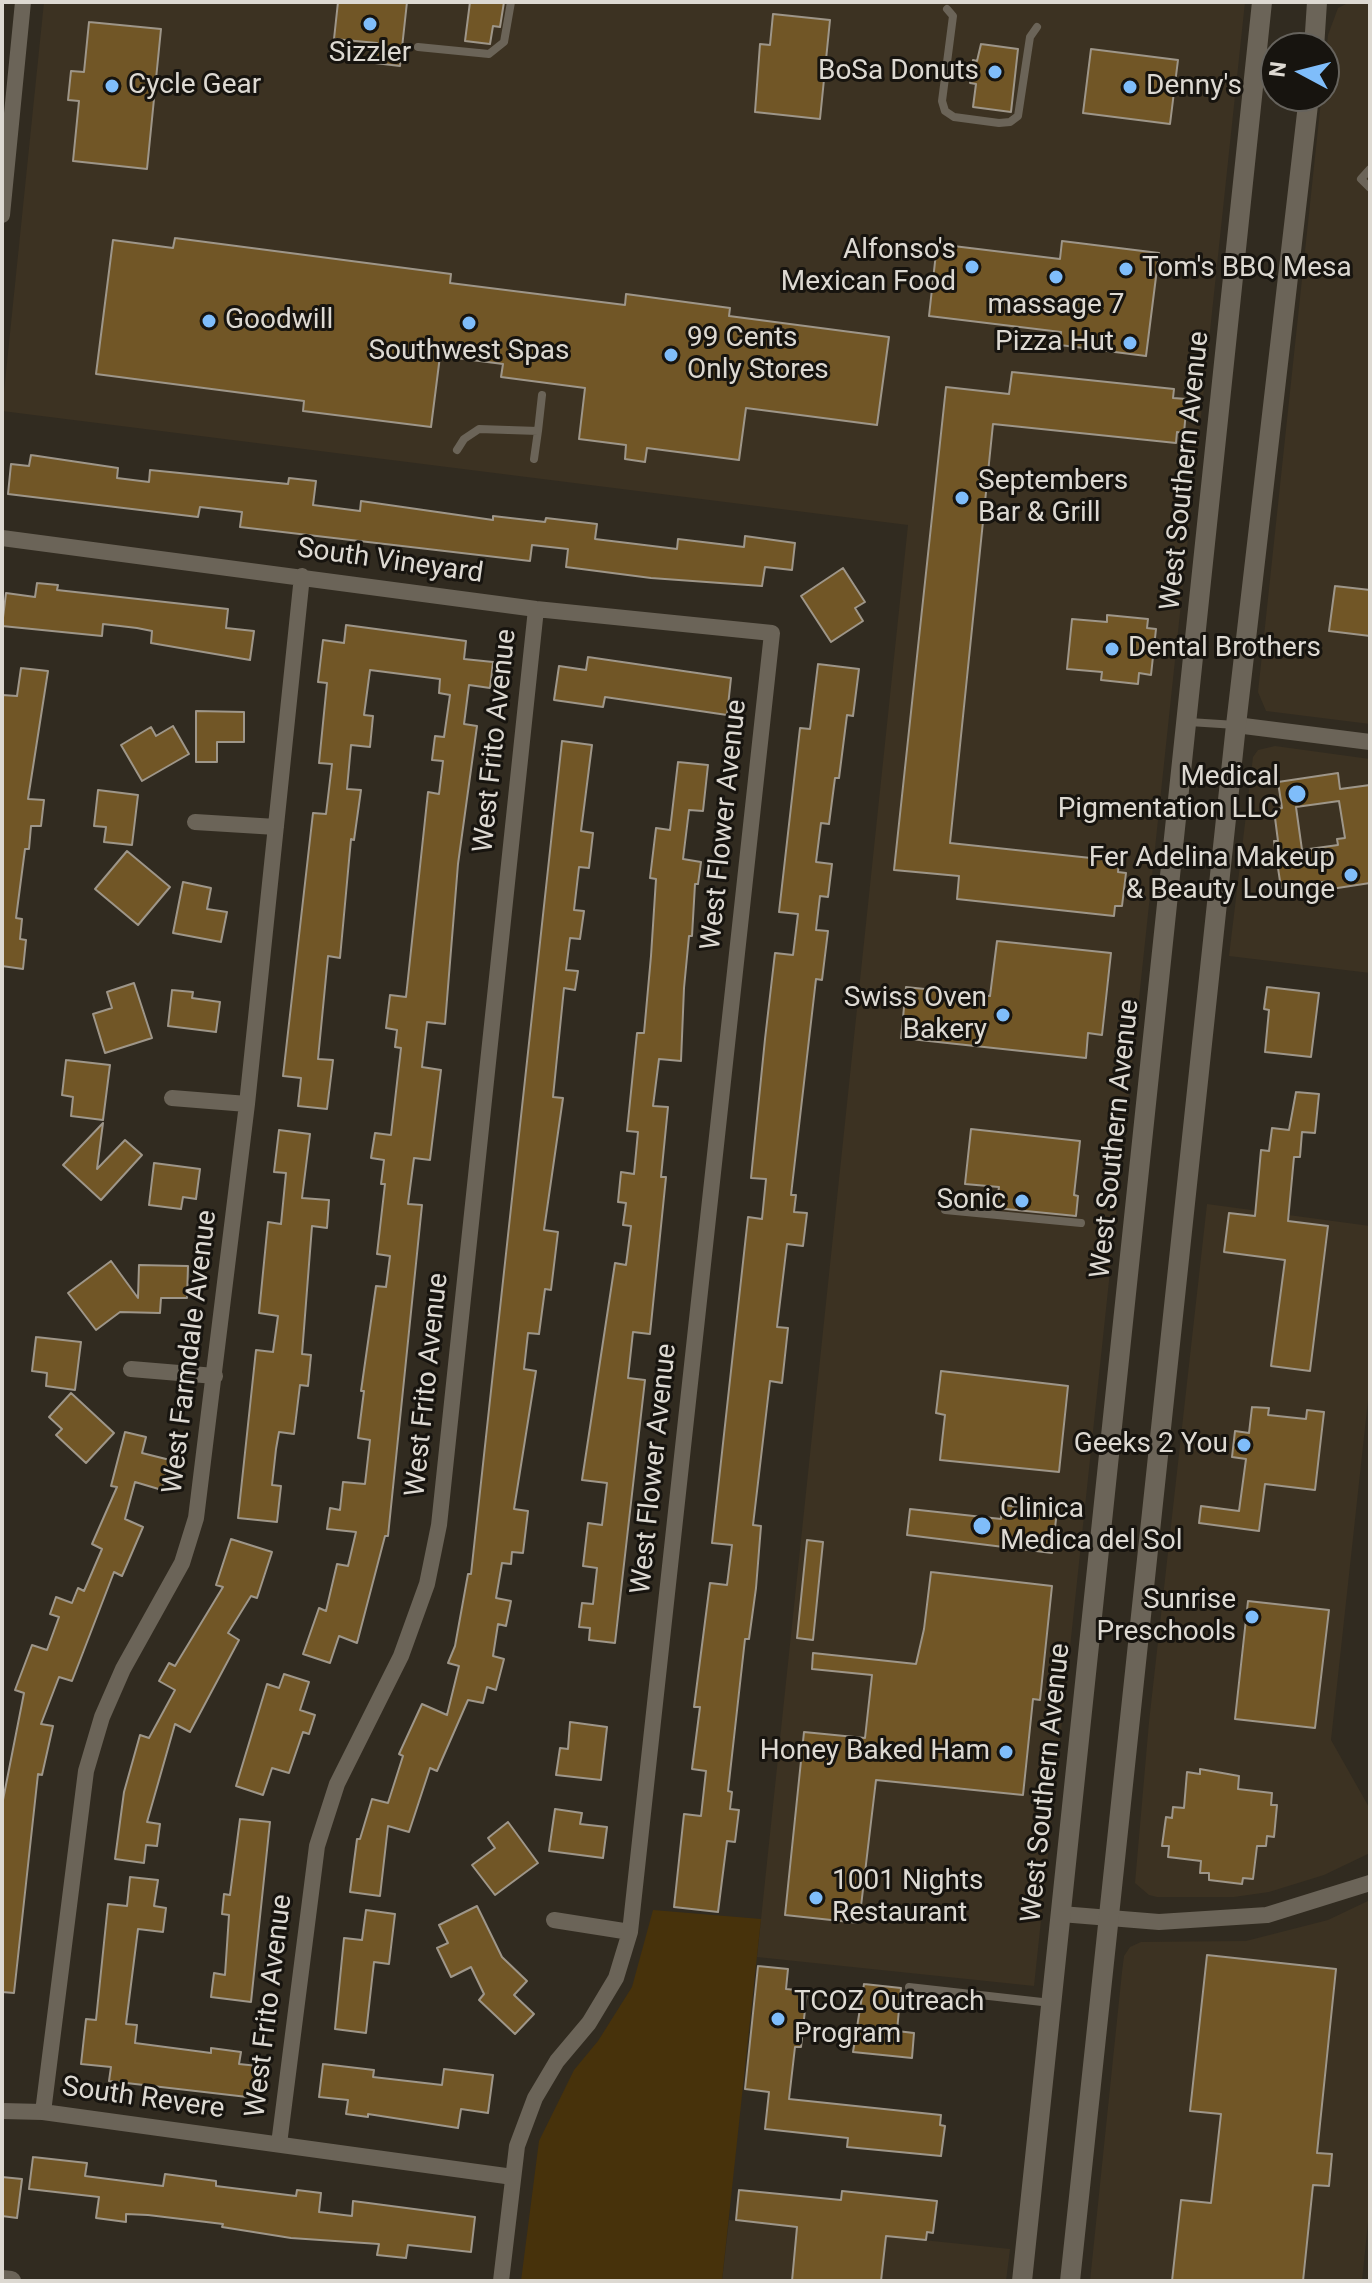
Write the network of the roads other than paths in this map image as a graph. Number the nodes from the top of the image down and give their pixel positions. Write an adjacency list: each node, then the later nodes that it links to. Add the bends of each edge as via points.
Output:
1 (23, 2): 13 (street)
2 (511, 2): 8 (lane, via 504,42 489,54)
3 (1262, 2): 22 (main road, West Southern Avenue)
4 (1317, 2): 7 (main road)
5 (947, 9): 6 (lane, via 953,16 942,101 954,117 999,123 1018,116 1030,37)
6 (1037, 27)
7 (1315, 32)
8 (418, 47)
9 (1307, 112): 23 (main road)
10 (1370, 169): 11 (lane)
11 (1365, 177): 12 (lane)
12 (1370, 188)
13 (2, 215)
14 (542, 395): 15 (lane)
15 (538, 431): 16 (lane, via 479,429); 17 (lane)
16 (457, 450)
17 (534, 459)
18 (2, 538): 19 (street, South Vineyard)
19 (302, 576): 20 (street, South Vineyard); 26 (street, West Farmdale Avenue)
20 (536, 609): 21 (street, South Vineyard); 42 (street, West Frito Avenue, via 439,1525 427,1584 401,1656 337,1784 317,1846)
21 (772, 633): 37 (street, West Flower Avenue)
22 (1189, 722): 23 (lane); 34 (main road, West Southern Avenue)
23 (1236, 725): 24 (street); 35 (main road)
24 (1370, 742)
25 (195, 822): 26 (street)
26 (276, 827): 28 (street, West Farmdale Avenue)
27 (172, 1098): 28 (street)
28 (247, 1104): 32 (street, West Farmdale Avenue)
29 (945, 1210): 30 (lane)
30 (1081, 1223)
31 (131, 1369): 32 (street)
32 (215, 1376): 41 (street, West Farmdale Avenue, via 196,1518 182,1563 123,1669 86,1771)
33 (1370, 1883): 35 (street, via 1267,1915 1159,1922)
34 (1061, 1914): 35 (street); 39 (main road, West Southern Avenue)
35 (1107, 1918): 48 (main road)
36 (554, 1920): 37 (street)
37 (630, 1932): 43 (street, West Flower Avenue, via 616,1978 535,2098 517,2146)
38 (909, 1987): 39 (lane)
39 (1052, 2003): 47 (main road, West Southern Avenue)
40 (2, 2111): 41 (street, South Revere)
41 (43, 2112): 42 (street, South Revere)
42 (279, 2144): 43 (street, South Revere)
43 (513, 2177): 46 (street, West Flower Avenue)
44 (2, 2280): 45 (main road)
45 (11, 2281)
46 (501, 2281)
47 (1022, 2281)
48 (1070, 2281)

